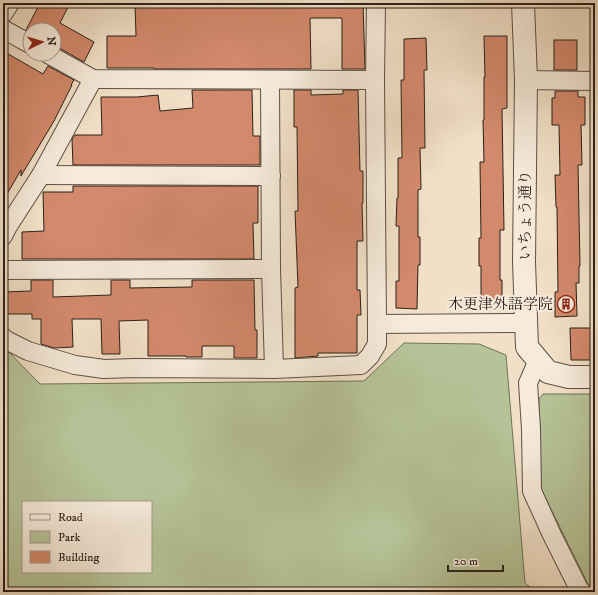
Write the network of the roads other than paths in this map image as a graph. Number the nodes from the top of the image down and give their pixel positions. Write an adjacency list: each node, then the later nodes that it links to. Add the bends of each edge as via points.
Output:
1 (10, 3): 4 (street)
2 (376, 3): 10 (street)
3 (523, 3): 11 (street, いちょう通り)
4 (3, 14)
5 (3, 29): 6 (street)
6 (22, 40)
7 (62, 62): 8 (street)
8 (93, 79): 9 (street); 13 (street)
9 (270, 80): 10 (street); 14 (street)
10 (375, 80): 19 (street)
11 (526, 80): 12 (street); 18 (street, いちょう通り)
12 (595, 80)
13 (41, 175): 14 (street); 15 (street)
14 (271, 176): 16 (street)
15 (5, 229)
16 (271, 269): 17 (street); 22 (street)
17 (3, 270)
18 (526, 323): 19 (street); 21 (street, いちょう通り, via 527,347)
19 (377, 324): 22 (street, via 377,344 370,356 361,364)
20 (3, 337): 22 (street, via 28,351 75,365 104,369)
21 (538, 360): 23 (street, いちょう通り, via 548,372 569,377); 24 (street, via 528,383 532,491)
22 (274, 369)
23 (595, 377)
24 (582, 592)

